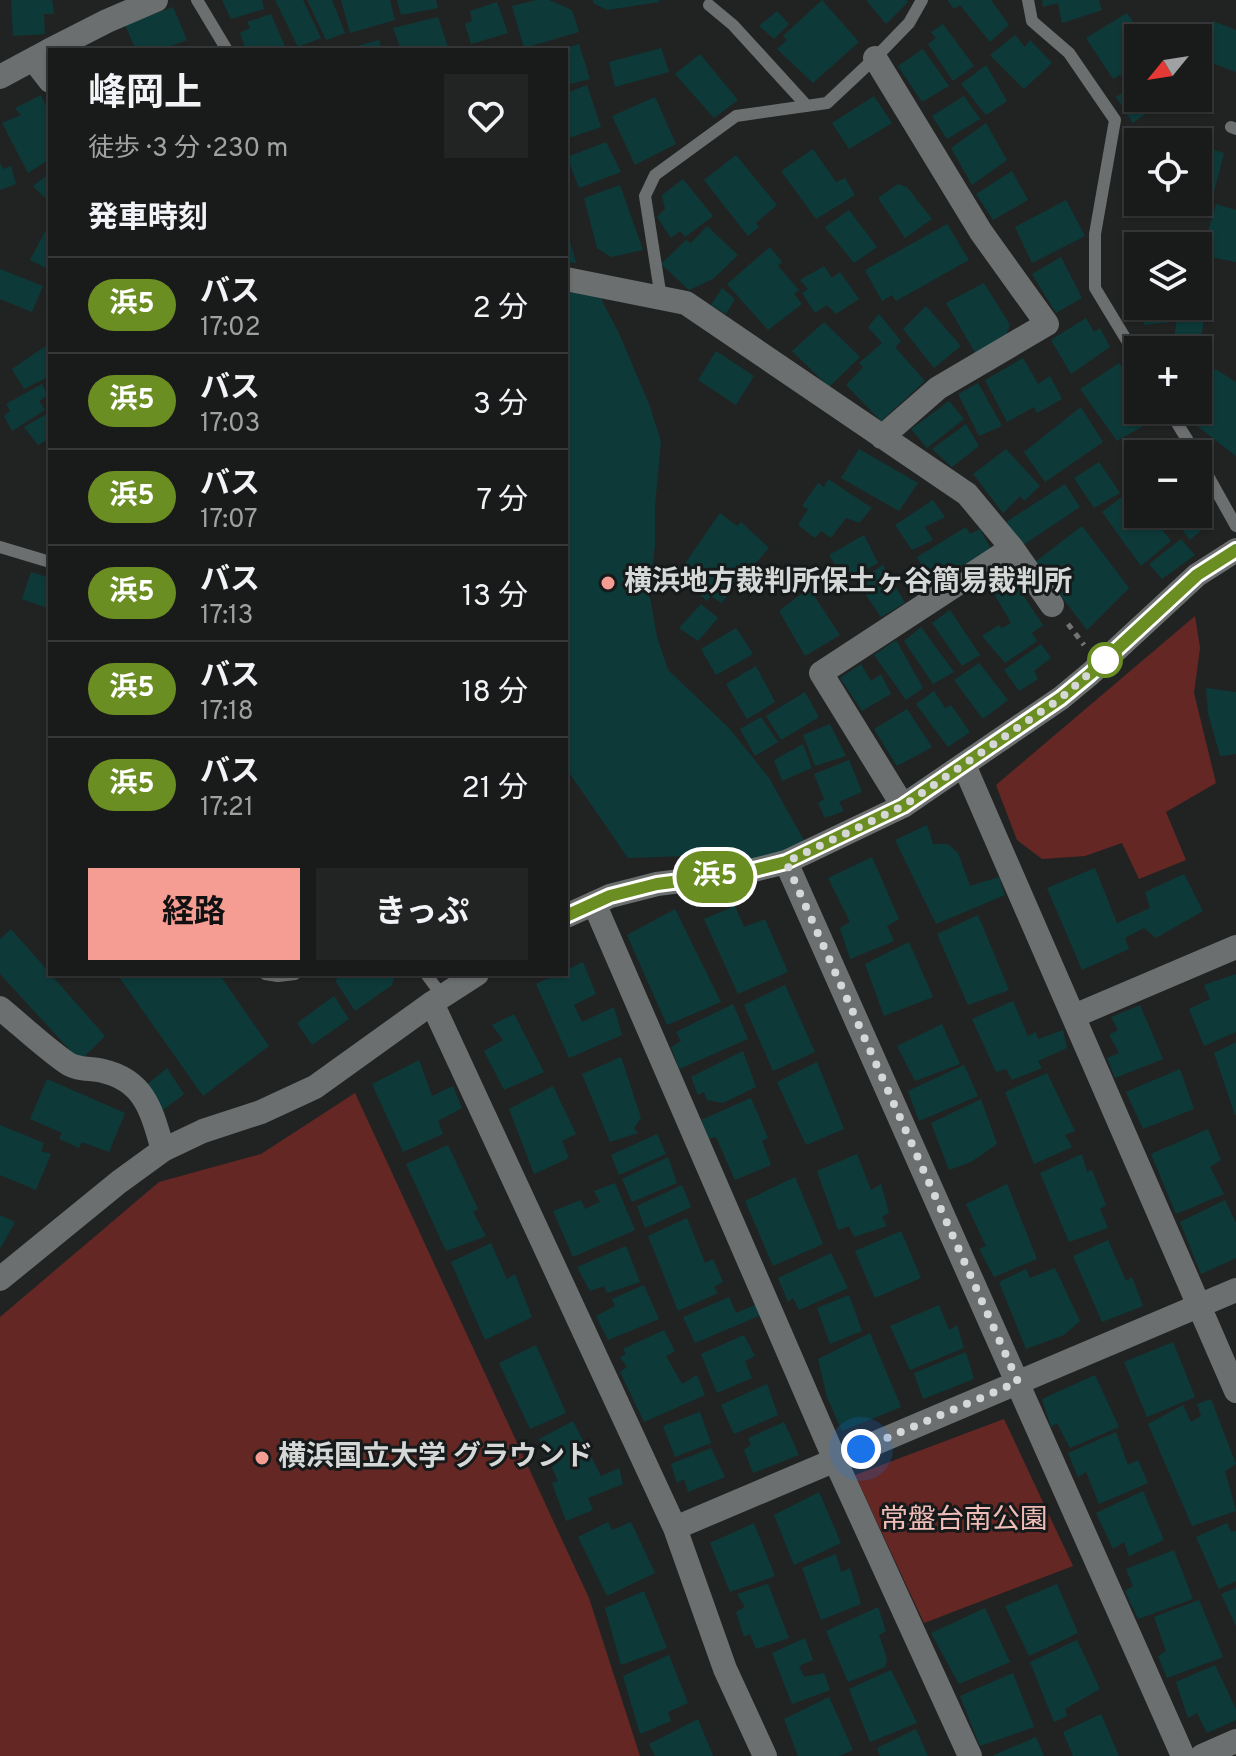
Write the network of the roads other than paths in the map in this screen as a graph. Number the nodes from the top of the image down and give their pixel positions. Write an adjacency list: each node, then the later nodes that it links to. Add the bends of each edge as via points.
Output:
1 (156, 0): 6 (street)
2 (197, 0): 7 (lane)
3 (922, 0): 9 (lane, via 909,23)
4 (1028, 0): 14 (lane, via 1032,21 1069,53 1115,120 1095,234 1095,288)
5 (709, 5): 11 (lane)
6 (54, 48)
7 (226, 48)
8 (44, 53): 10 (street)
9 (875, 58): 11 (lane, via 827,103); 15 (street, via 981,232 1047,324 938,388)
10 (0, 77)
11 (807, 106): 13 (lane, via 736,116 655,175 645,196)
12 (568, 279): 13 (street)
13 (661, 298): 15 (street, via 686,303)
14 (1124, 336)
15 (882, 437): 19 (street, via 967,494)
16 (1212, 483): 17 (lane)
17 (1236, 526)
18 (0, 547): 21 (lane)
19 (1012, 548): 22 (street); 24 (street, via 821,673)
20 (1236, 550): 23 (street, via 1094,658 1061,698)
21 (48, 561)
22 (1052, 605)
23 (964, 765): 24 (street); 33 (street)
24 (903, 806): 25 (street)
25 (786, 862): 26 (street, via 657,884); 38 (street)
26 (594, 903): 27 (street); 40 (street)
27 (568, 915)
28 (1236, 947): 33 (street)
29 (427, 976): 31 (lane)
30 (474, 976): 31 (street)
31 (437, 1000): 34 (street, via 315,1087); 41 (street)
32 (0, 1008): 34 (street, via 70,1066 126,1079 151,1111)
33 (1074, 1016): 37 (street)
34 (163, 1150): 35 (street)
35 (1, 1277)
36 (1236, 1290): 37 (street)
37 (1200, 1305): 38 (street); 39 (street)
38 (1018, 1382): 40 (street); 45 (street)
39 (1236, 1391)
40 (835, 1460): 41 (street); 44 (street)
41 (675, 1528): 43 (street, via 725,1669)
42 (1236, 1741): 46 (street)
43 (765, 1756)
44 (970, 1756)
45 (1183, 1756)
46 (1202, 1756)

